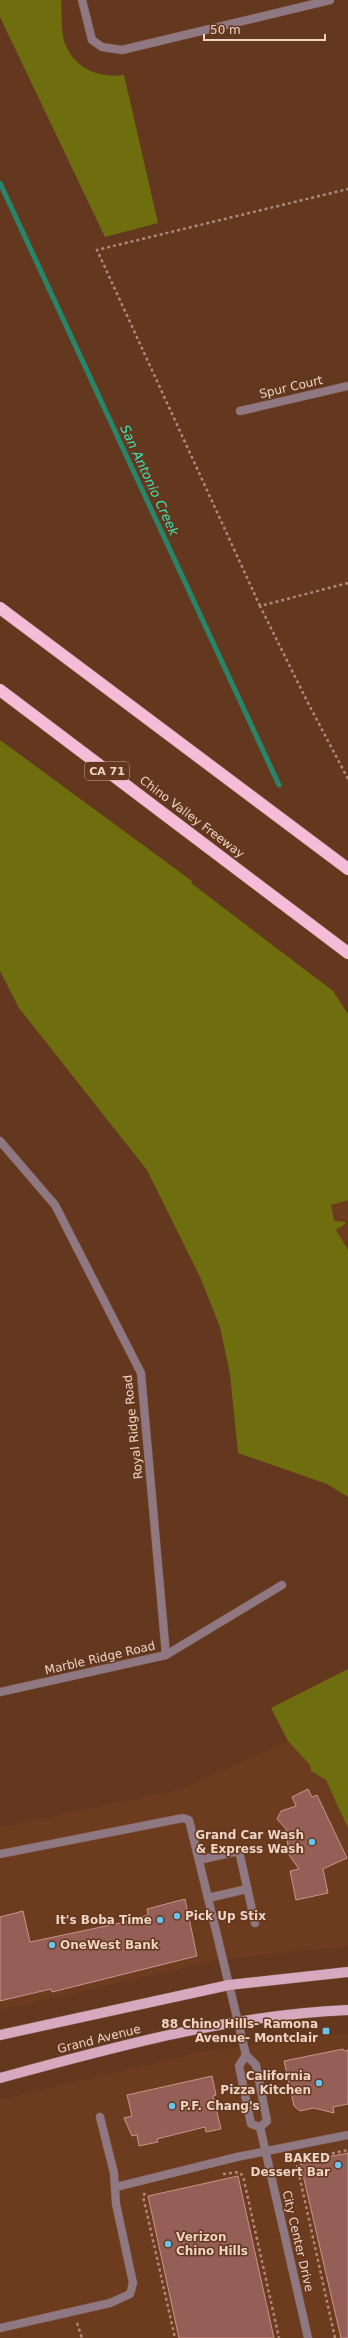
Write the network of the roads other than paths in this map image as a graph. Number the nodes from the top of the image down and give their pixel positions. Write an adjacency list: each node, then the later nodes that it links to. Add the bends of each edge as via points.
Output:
1 (82, 0): 2 (street, via 92,40 102,48 122,50)
2 (330, 0)
3 (348, 386): 4 (street, Spur Court)
4 (240, 411)
5 (0, 608): 7 (highway)
6 (0, 690): 8 (highway, Chino Valley Freeway / CA 71)
7 (348, 869)
8 (348, 953)
9 (0, 1141): 11 (street, Royal Ridge Road, via 55,1205 141,1373)
10 (282, 1585): 11 (street, Marble Ridge Road)
11 (166, 1655): 12 (street, Marble Ridge Road)
12 (0, 1692)
13 (0, 1854): 14 (street, via 183,1818 189,1820)
14 (199, 1860): 15 (street, via 239,1851); 16 (street)
15 (247, 1889): 16 (street); 17 (street)
16 (208, 1898): 19 (street)
17 (255, 1923)
18 (348, 1972): 19 (main road, Grand Avenue)
19 (229, 1985): 21 (street); 22 (main road, Grand Avenue)
20 (348, 2010): 21 (main road, Grand Avenue)
21 (238, 2022): 23 (street); 24 (main road, Grand Avenue, via 163,2037)
22 (0, 2035)
23 (246, 2055): 26 (street, via 256,2064 267,2121); 26 (street, City Center Drive, via 239,2066 251,2124)
24 (0, 2078)
25 (100, 2117): 29 (street)
26 (260, 2127): 28 (street, City Center Drive)
27 (348, 2135): 28 (street)
28 (266, 2151): 29 (street); 31 (street, City Center Drive)
29 (116, 2187): 30 (street, via 116,2204 133,2283 130,2294 110,2303)
30 (0, 2328)
31 (308, 2338)

